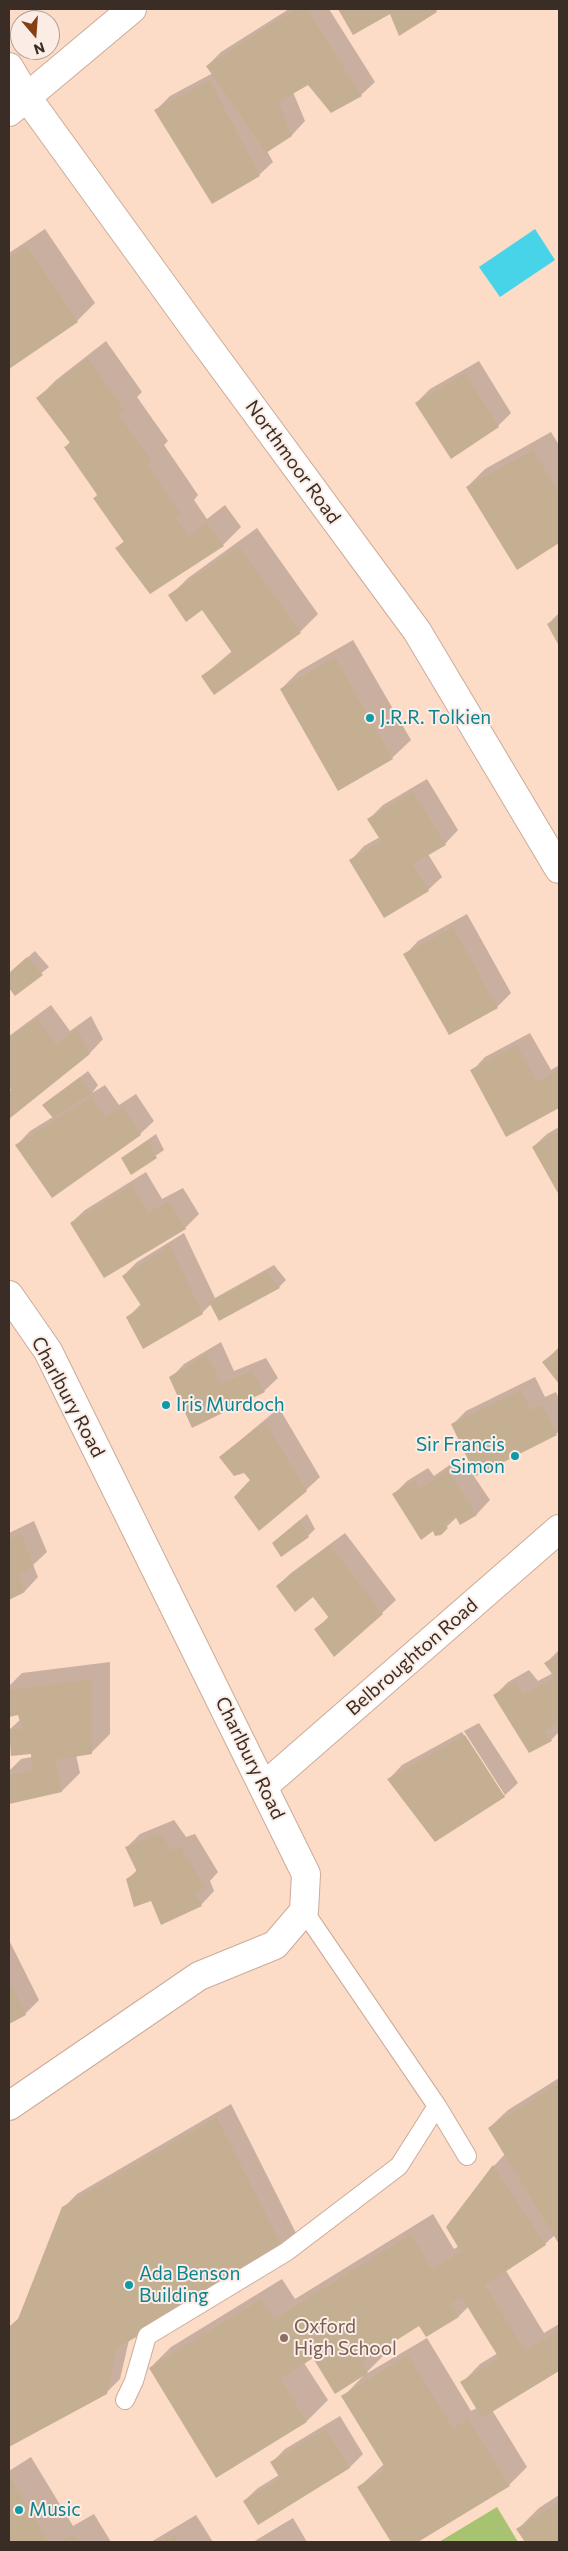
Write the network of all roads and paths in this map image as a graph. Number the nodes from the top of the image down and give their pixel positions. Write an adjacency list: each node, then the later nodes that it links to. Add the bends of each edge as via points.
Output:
1 (132, 9): 3 (street)
2 (9, 68): 3 (street, Northmoor Road)
3 (18, 104): 4 (street, Northmoor Road, via 417,631)
4 (559, 869)
5 (9, 1295): 7 (street, Charlbury Road, via 48,1351)
6 (559, 1529): 7 (street, Belbroughton Road)
7 (264, 1786): 8 (street, Charlbury Road, via 306,1874)
8 (304, 1911): 9 (street, via 274,1945 199,1976); 10 (lane)
9 (9, 2106)
10 (437, 2106): 11 (lane); 12 (lane, via 399,2166 286,2252 146,2336 134,2381)
11 (467, 2156)
12 (125, 2400)

